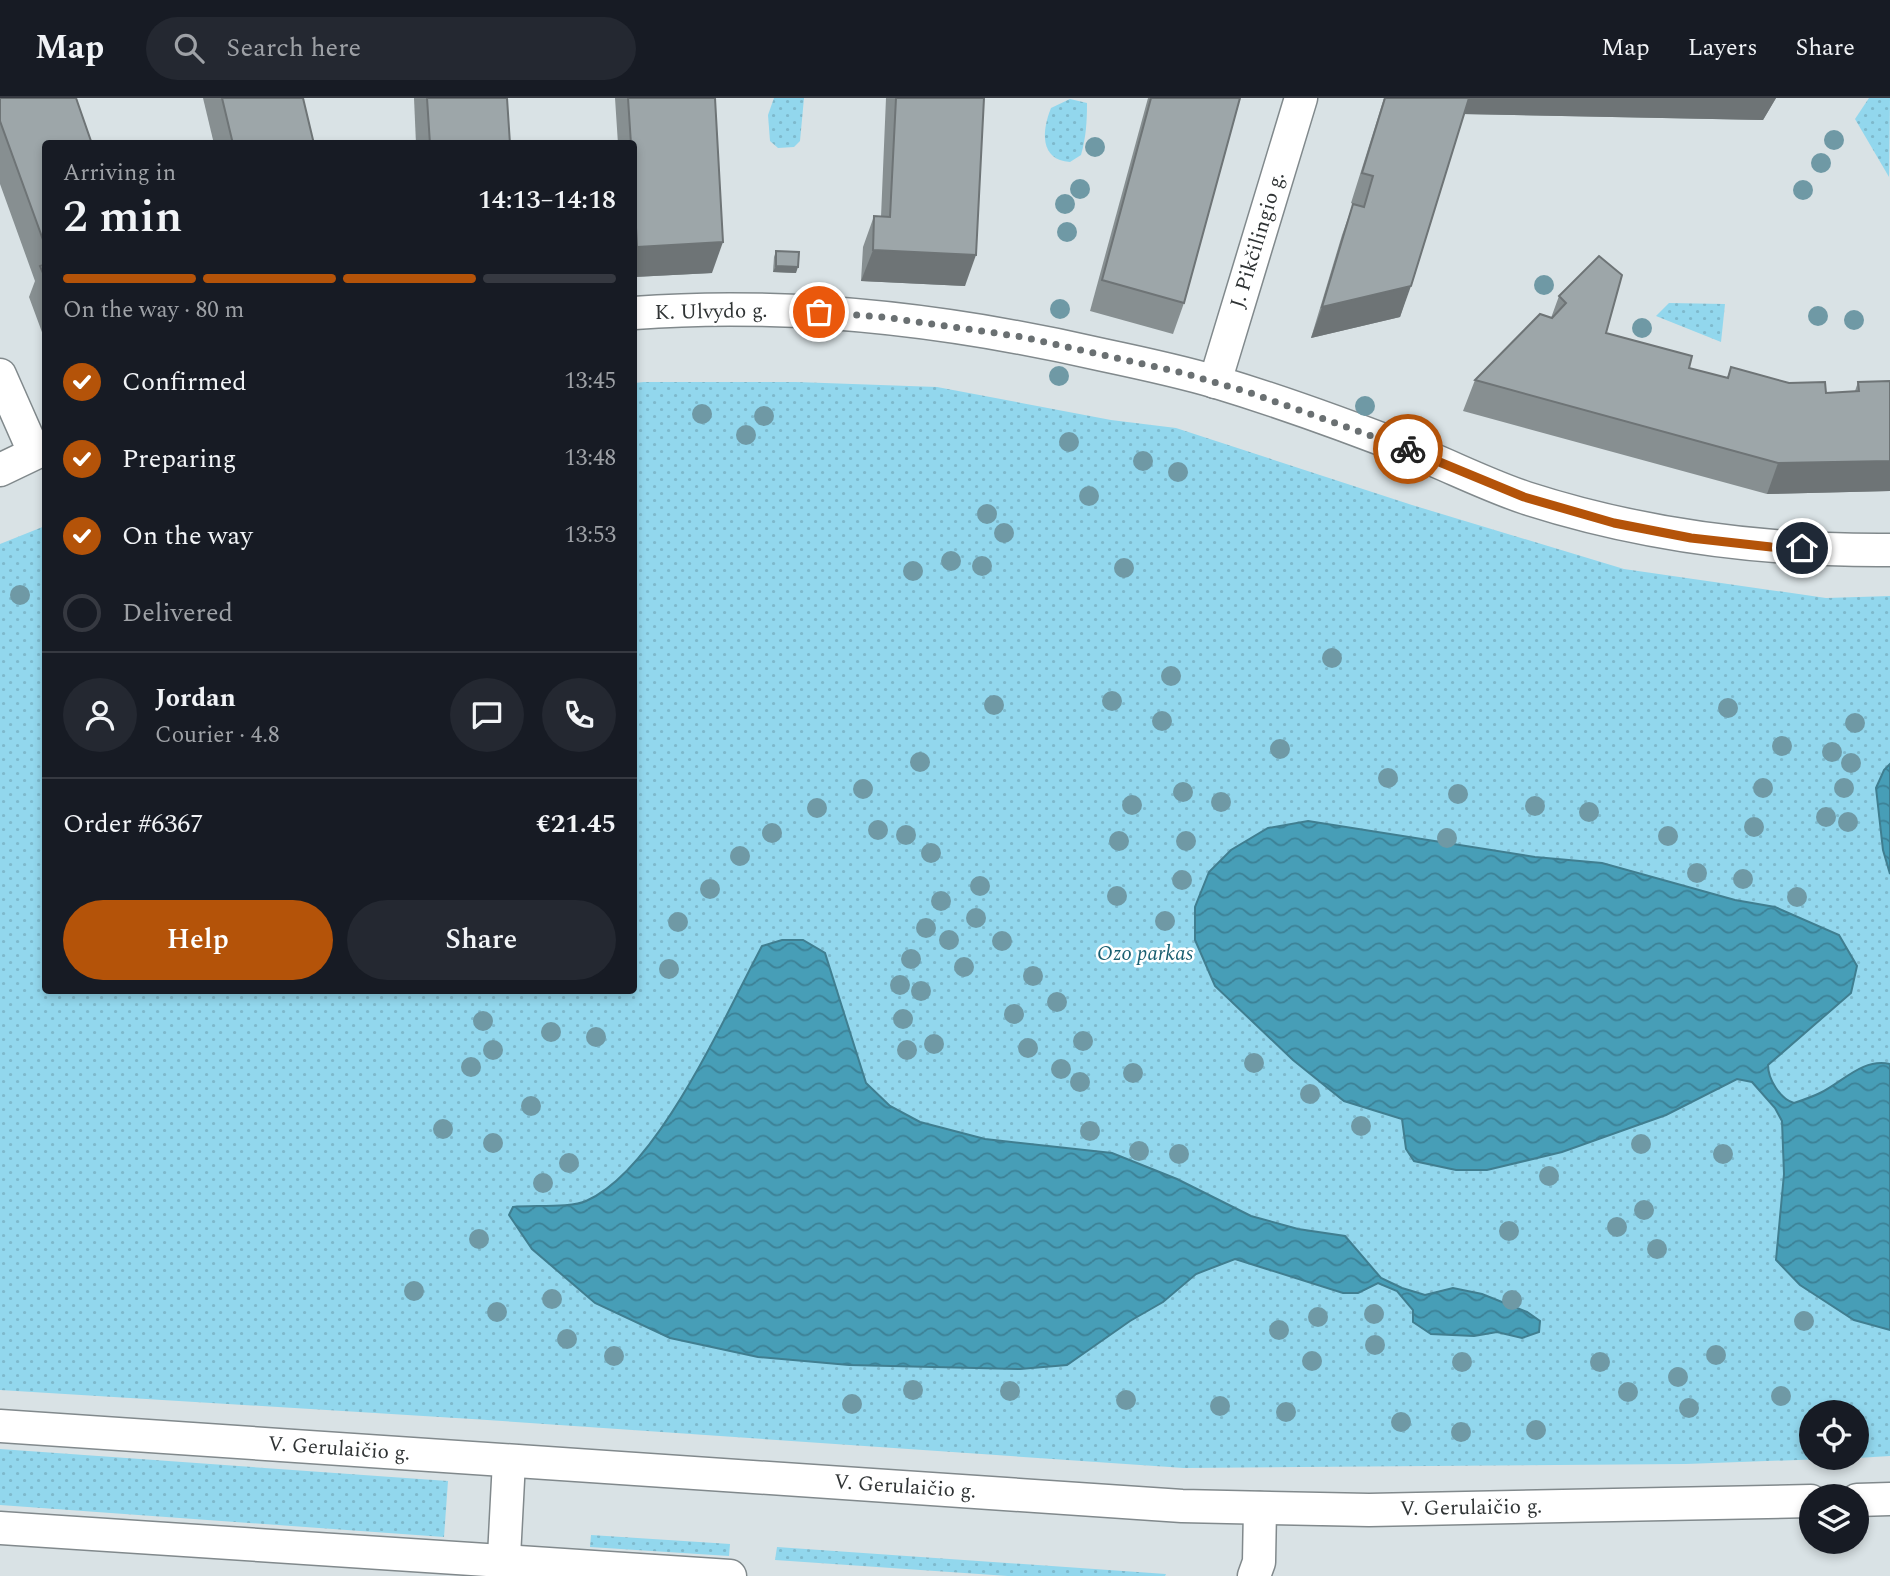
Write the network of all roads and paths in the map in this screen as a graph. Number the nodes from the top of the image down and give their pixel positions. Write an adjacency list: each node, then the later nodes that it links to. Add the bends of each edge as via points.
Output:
1 (1301, 98): 4 (street, J. Pikčilingio g.)
2 (637, 313): 4 (street, K. Ulvydo g., via 749,310 883,317 1023,337)
3 (0, 375): 5 (street)
4 (1215, 382): 7 (street, K. Ulvydo g., via 1410,450 1524,497 1614,523 1771,547)
5 (40, 450): 6 (street)
6 (0, 470)
7 (1890, 550)
8 (0, 1426): 9 (street, V. Gerulaičio g.)
9 (509, 1461): 13 (street, V. Gerulaičio g.); 15 (street)
10 (1890, 1499): 11 (street)
11 (1869, 1500)
12 (1799, 1501): 13 (street, V. Gerulaičio g.)
13 (1261, 1508): 17 (street, via 1259,1562)
14 (0, 1528): 15 (street)
15 (503, 1569): 16 (street)
16 (712, 1575)
17 (1254, 1576)

